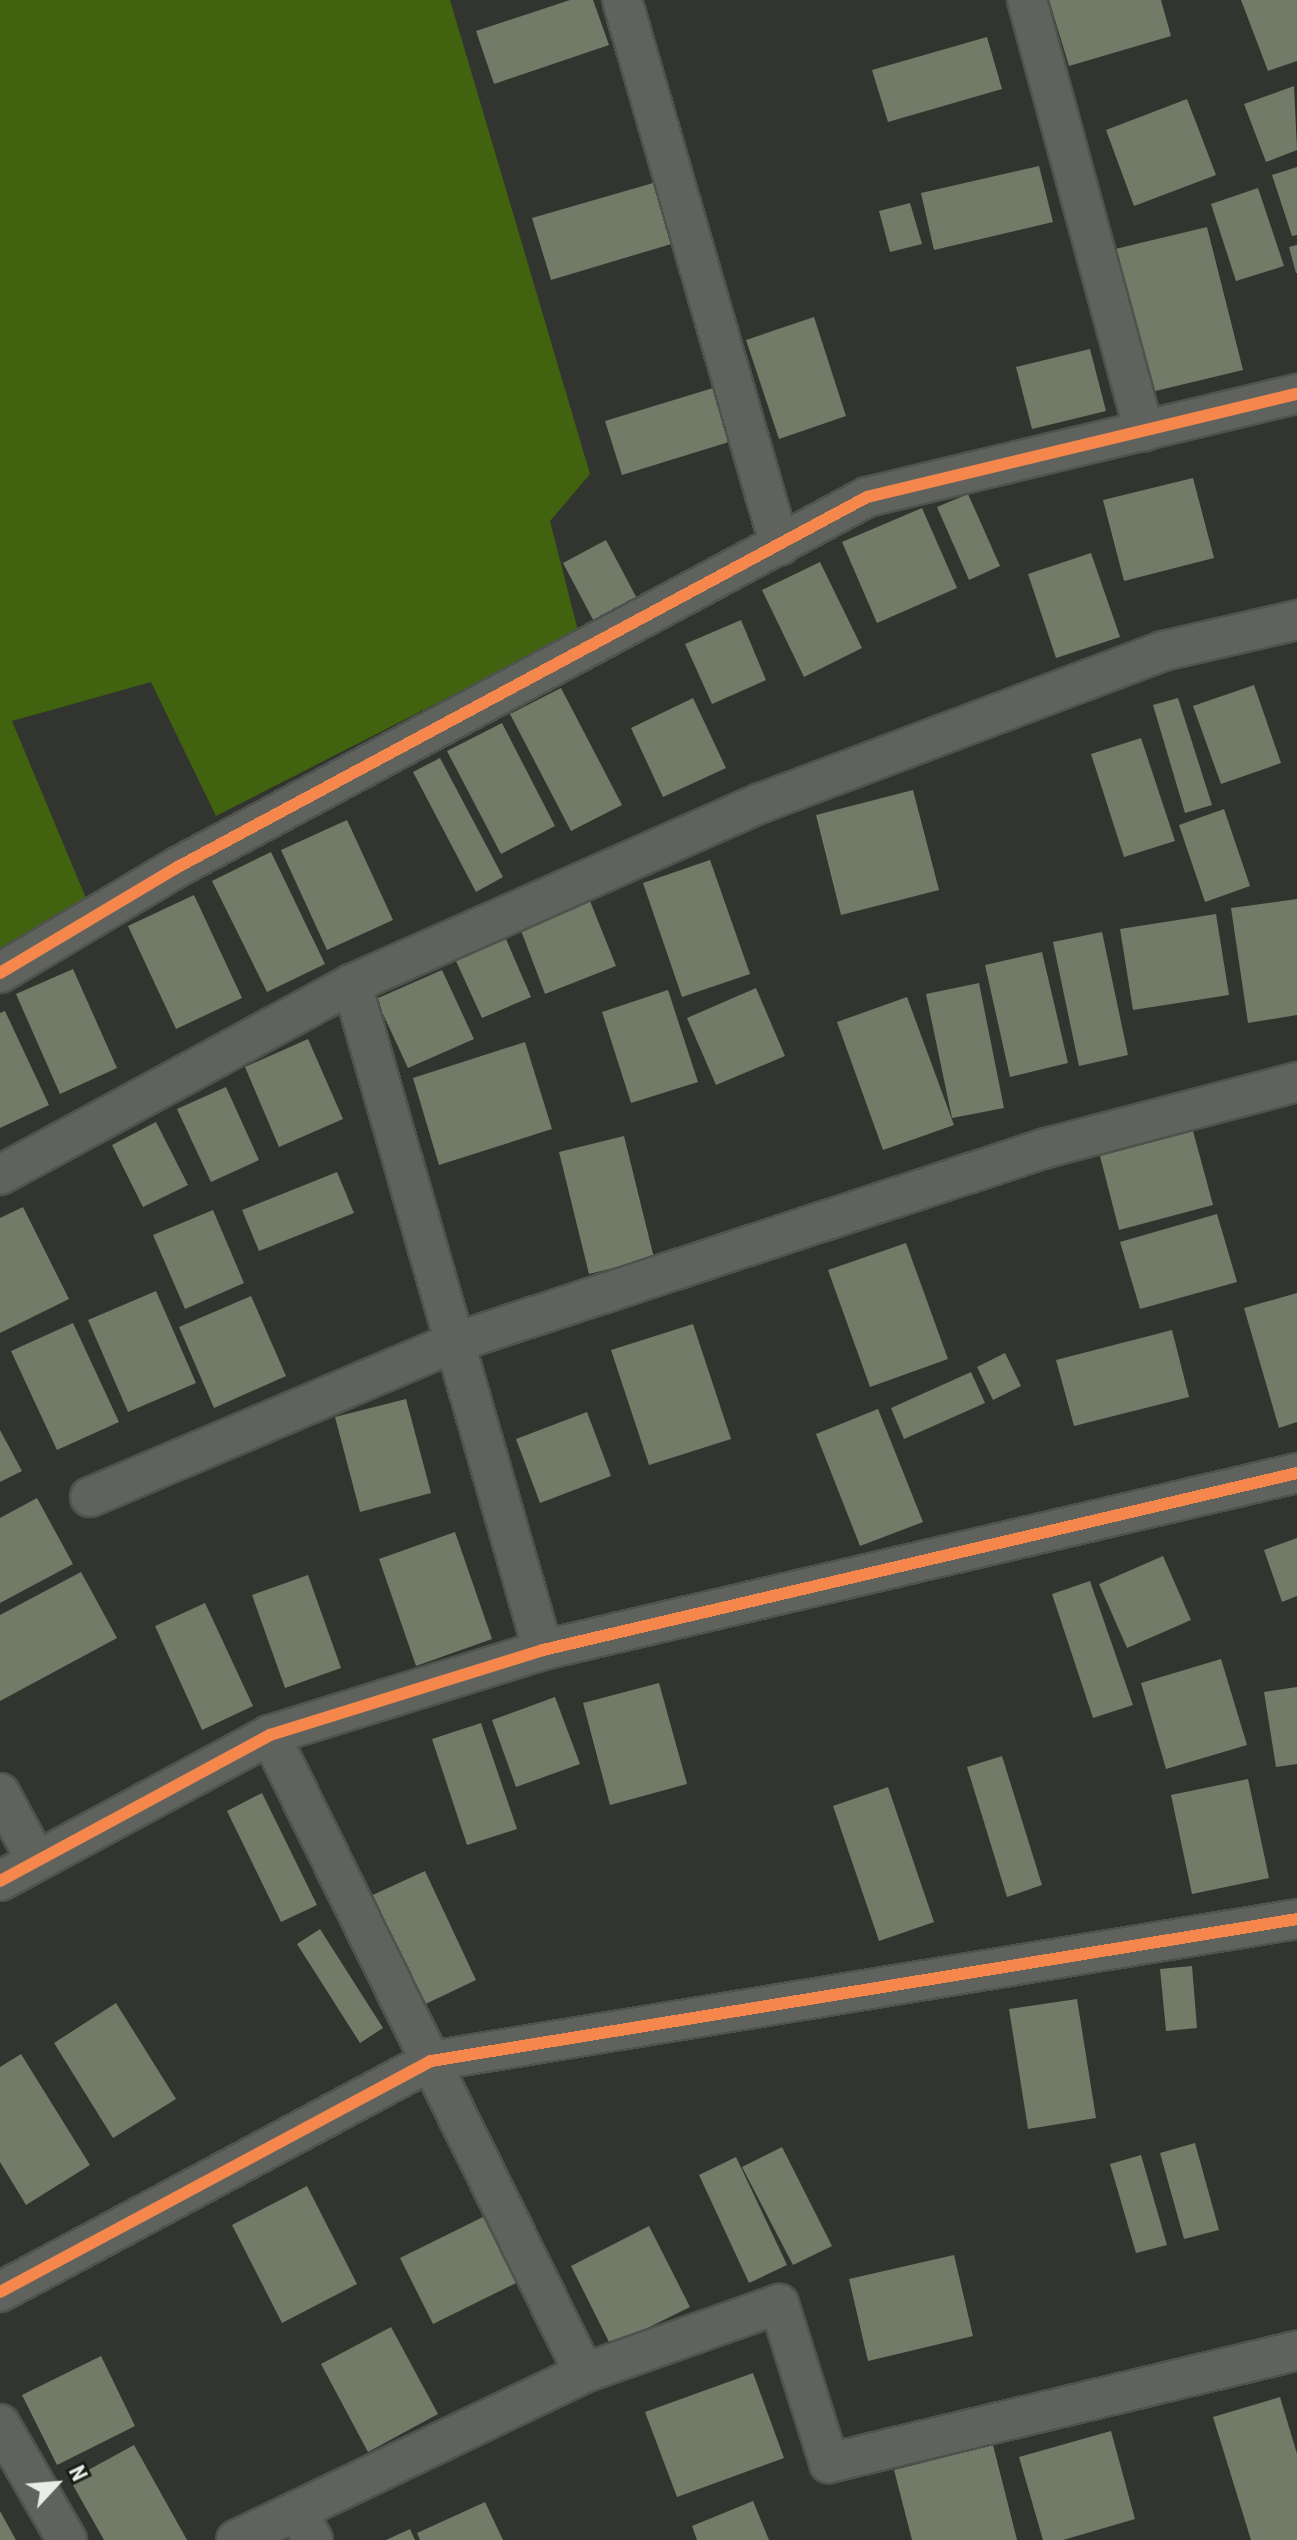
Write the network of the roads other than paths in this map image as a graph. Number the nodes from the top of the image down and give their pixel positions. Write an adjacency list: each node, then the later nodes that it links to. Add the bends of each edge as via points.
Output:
1 (622, 0): 5 (street)
2 (1027, 0): 4 (street)
3 (1297, 394): 4 (street)
4 (1144, 431): 5 (street, via 867,497)
5 (780, 546): 7 (street, via 176,868)
6 (1297, 620): 8 (street, via 1163,651 761,803)
7 (0, 973)
8 (352, 984): 10 (street); 11 (street)
9 (1297, 1082): 11 (street, via 1046,1148)
10 (0, 1175)
11 (456, 1342): 13 (street); 14 (street)
12 (1297, 1473): 14 (street)
13 (90, 1497)
14 (543, 1650): 15 (street)
15 (270, 1735): 17 (street); 20 (street)
16 (0, 1793): 17 (street)
17 (35, 1858): 18 (street)
18 (0, 1881)
19 (1297, 1919): 20 (street)
20 (431, 2061): 21 (street); 23 (street)
21 (0, 2292)
22 (1297, 2351): 23 (street, via 829,2463 779,2304)
23 (584, 2373): 25 (street)
24 (0, 2424): 26 (street)
25 (305, 2526): 27 (street)
26 (67, 2540)
27 (236, 2540)

